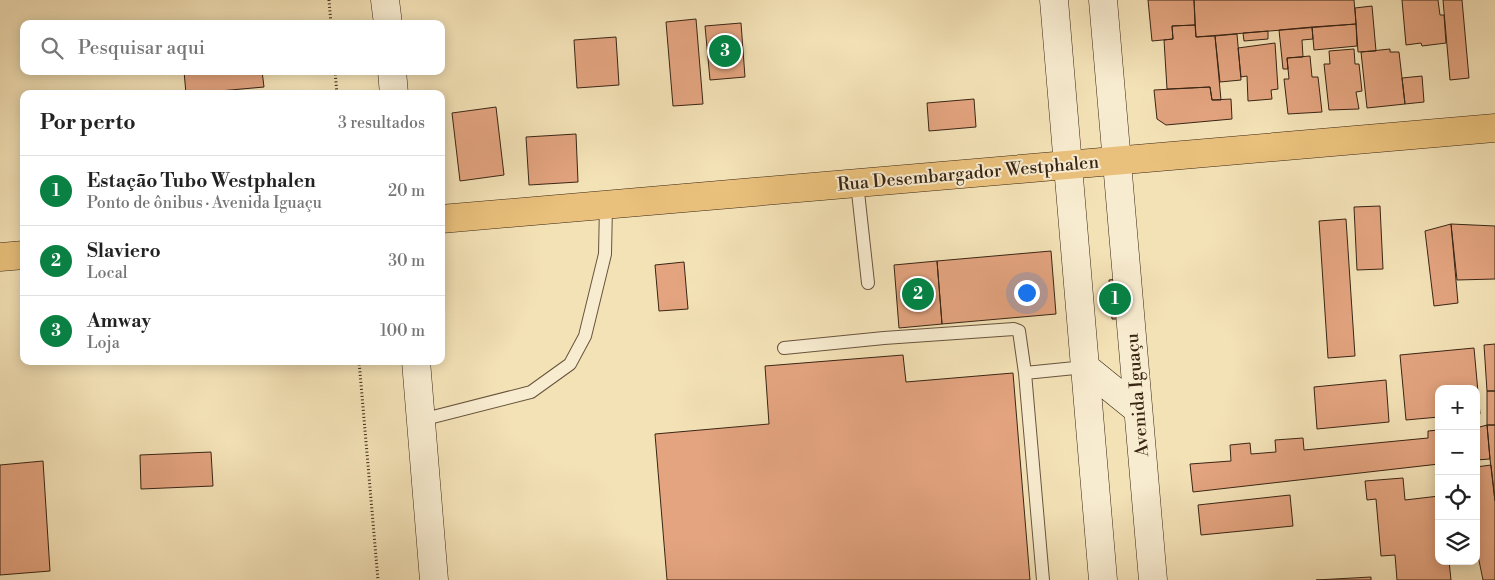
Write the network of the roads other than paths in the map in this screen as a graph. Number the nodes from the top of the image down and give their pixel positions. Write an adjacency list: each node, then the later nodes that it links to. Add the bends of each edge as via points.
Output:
1 (385, 0): 4 (main road)
2 (1054, 0): 9 (main road)
3 (1103, 0): 8 (main road, Avenida Iguaçu)
4 (388, 20)
5 (392, 75): 6 (main road)
6 (394, 90)
7 (1495, 128): 8 (main road, Rua Desembargador Westphalen)
8 (1117, 160): 9 (main road, Rua Desembargador Westphalen); 20 (main road, Avenida Iguaçu)
9 (1068, 165): 10 (main road, Rua Desembargador Westphalen); 18 (main road)
10 (856, 183): 11 (main road, Rua Desembargador Westphalen); 15 (lane)
11 (606, 205): 12 (main road, Rua Desembargador Westphalen); 21 (lane, via 605,254 585,336 570,364 530,392)
12 (445, 219)
13 (20, 256): 14 (main road)
14 (0, 258)
15 (868, 283)
16 (784, 348): 19 (lane, via 1014,329 1019,331 1022,339)
17 (416, 365): 21 (main road)
18 (1085, 367): 19 (lane); 20 (main road); 24 (main road)
19 (1025, 373): 23 (lane)
20 (1138, 410): 25 (main road, Avenida Iguaçu)
21 (421, 420): 22 (main road)
22 (434, 580)
23 (1043, 580)
24 (1102, 580)
25 (1153, 580)

